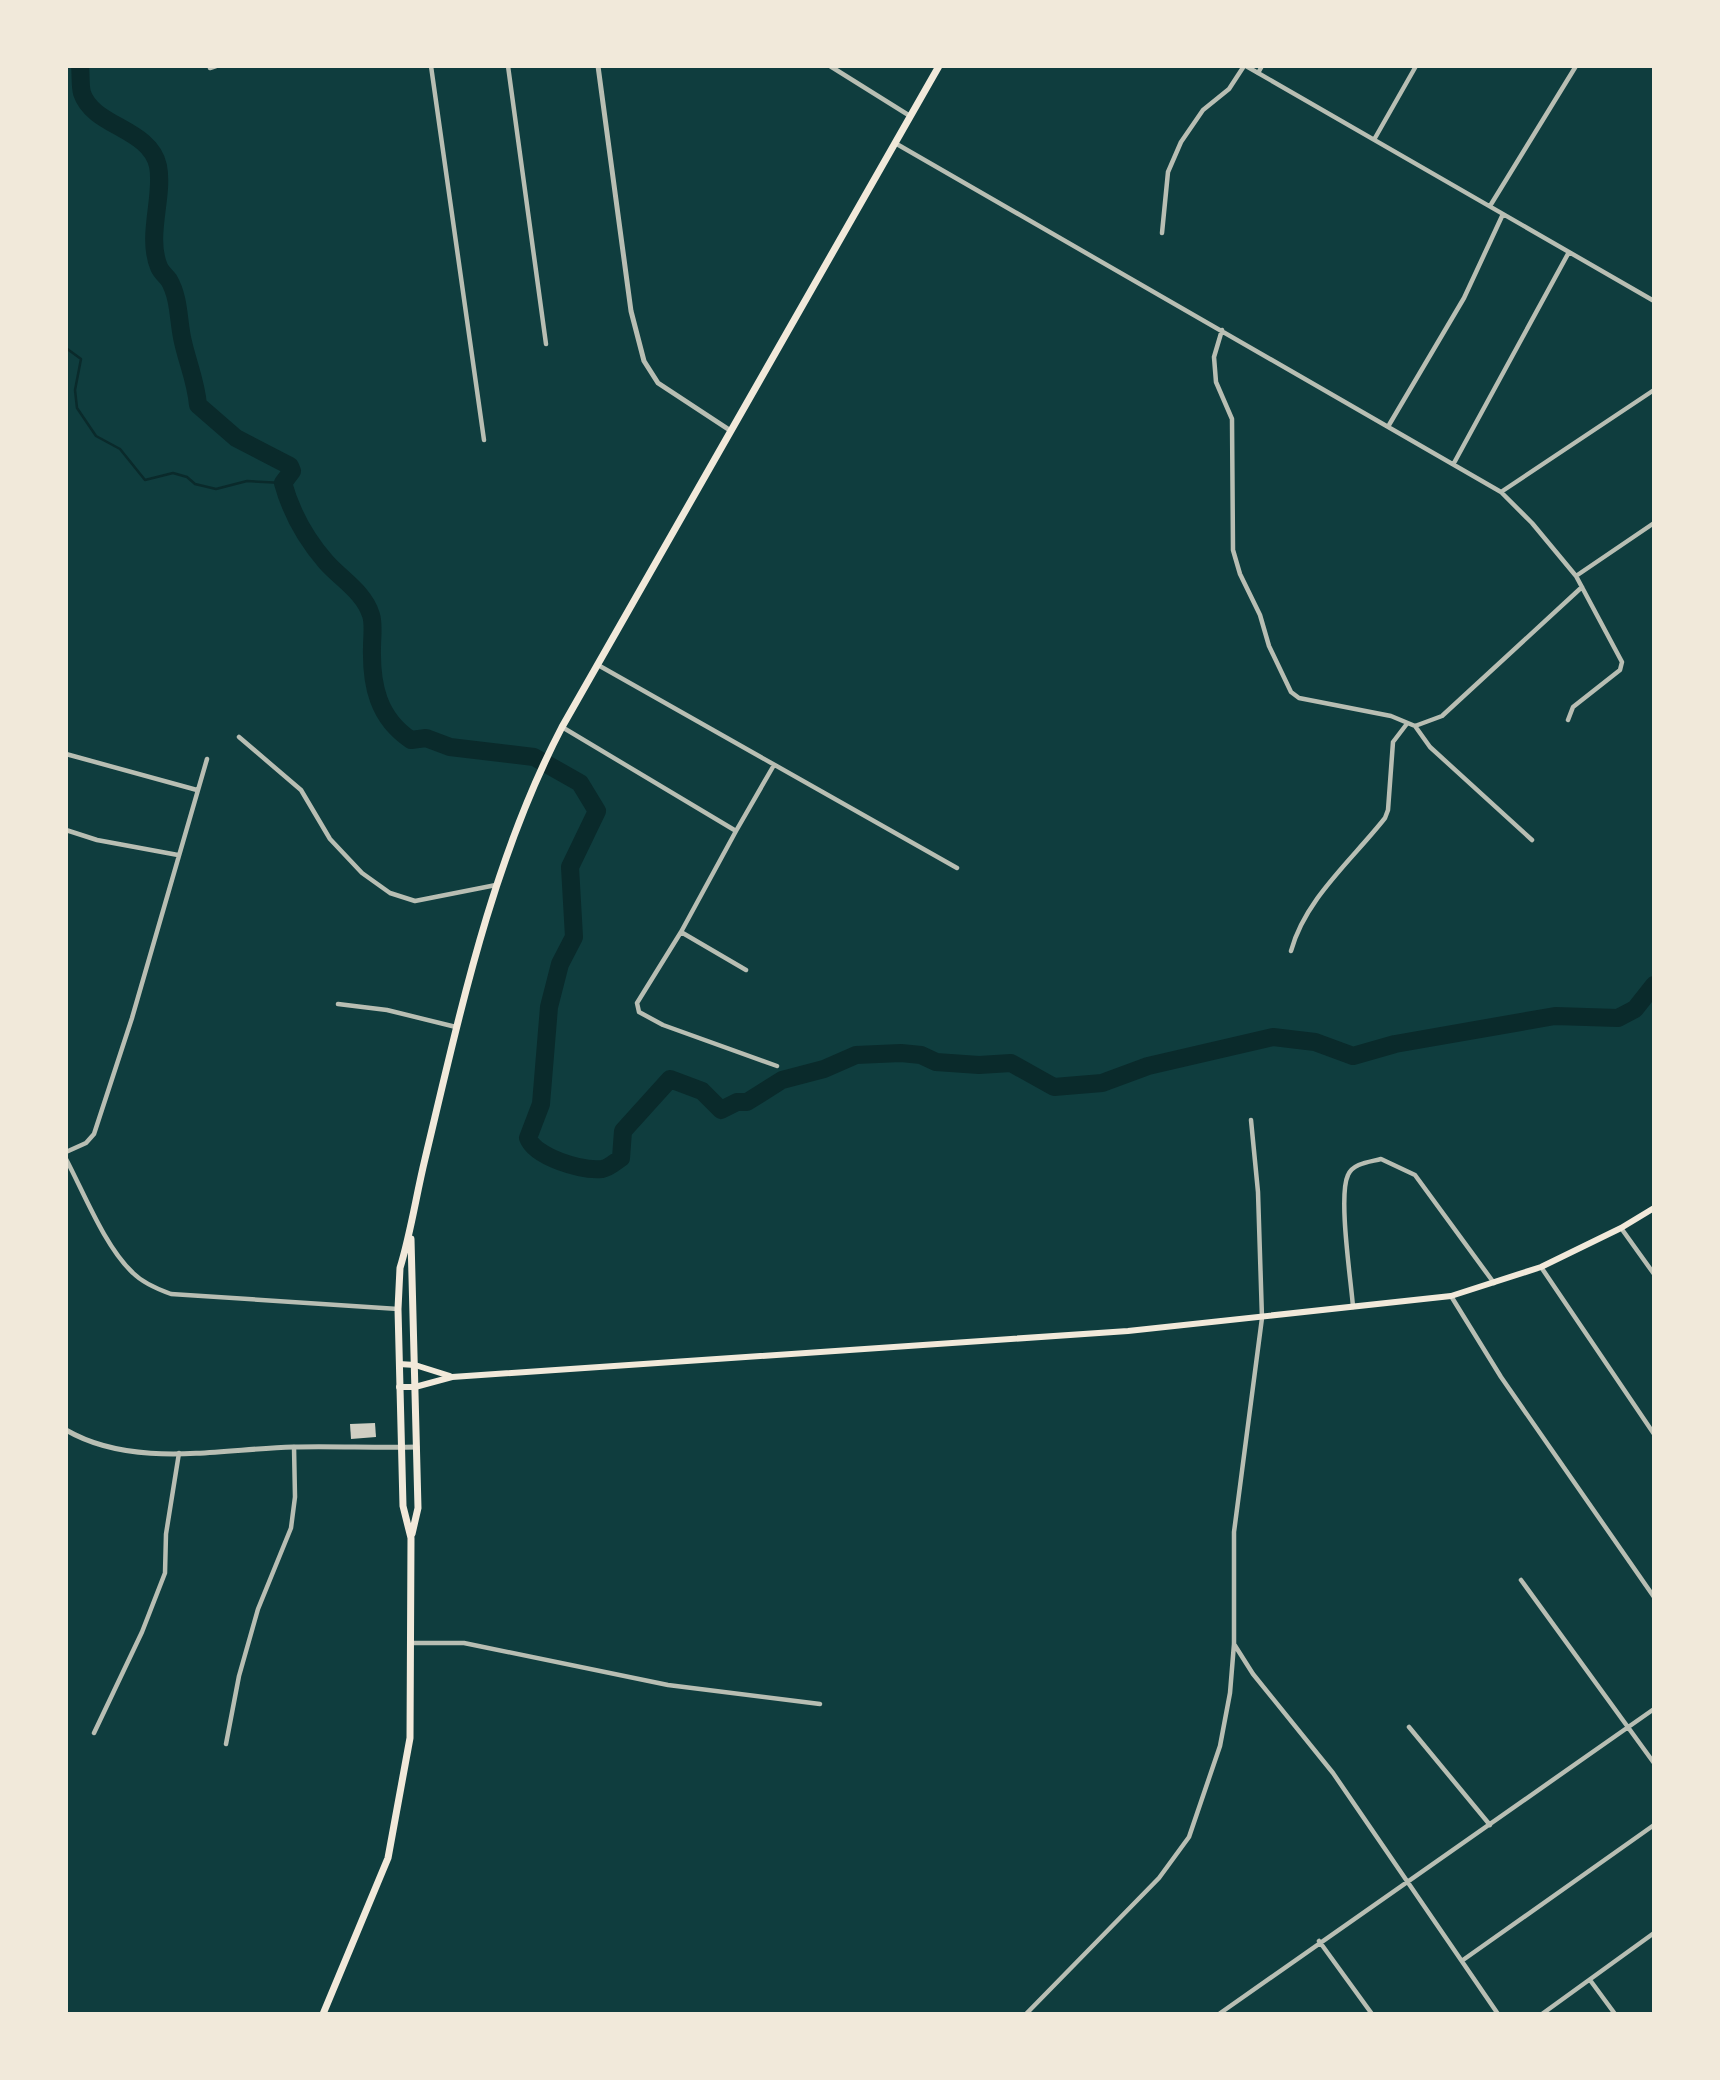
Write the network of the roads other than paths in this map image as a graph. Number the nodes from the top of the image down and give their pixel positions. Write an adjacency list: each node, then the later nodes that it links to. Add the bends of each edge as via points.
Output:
1 (431, 66): 24 (street)
2 (508, 66): 20 (street)
3 (598, 66): 23 (street, via 631,311 644,361 658,383)
4 (830, 66): 11 (street)
5 (939, 66): 11 (main road)
6 (1245, 66): 10 (street); 16 (street, via 1229,89 1203,110 1181,142 1168,172)
7 (1262, 66): 10 (street)
8 (1416, 66): 12 (street)
9 (1576, 66): 14 (street)
10 (1258, 73): 12 (street)
11 (911, 116): 13 (main road)
12 (1375, 138): 14 (street)
13 (895, 143): 19 (street); 23 (main road)
14 (1490, 206): 15 (street)
15 (1503, 214): 17 (street); 22 (street, via 1464,298)
16 (1162, 233)
17 (1569, 252): 18 (street); 25 (street)
18 (1654, 301)
19 (1222, 330): 22 (street); 32 (street, via 1214,357 1216,382 1232,419 1233,550 1275,658 1291,692 1299,698 1391,716)
20 (546, 344)
21 (1654, 390): 26 (street)
22 (1389, 426): 25 (street)
23 (731, 431): 30 (main road)
24 (484, 440)
25 (1454, 463): 26 (street)
26 (1501, 492): 28 (street)
27 (1654, 523): 28 (street)
28 (1576, 576): 29 (street)
29 (1582, 587): 31 (street, via 1622,662 1620,670 1573,708); 33 (street, via 1442,716)
30 (598, 664): 34 (main road); 38 (street)
31 (1568, 720)
32 (1406, 725): 33 (street); 47 (street, via 1393,742 1385,818 1318,897 1297,930)
33 (1415, 726): 42 (street, via 1430,747)
34 (562, 727): 41 (street); 45 (main road, via 538,774)
35 (239, 737): 45 (street, via 301,790 330,839 362,873 390,893 415,901)
36 (66, 754): 39 (street)
37 (207, 759): 39 (street)
38 (774, 765): 41 (street); 44 (street)
39 (197, 790): 43 (street)
40 (66, 830): 43 (street)
41 (736, 831): 46 (street)
42 (1532, 840)
43 (178, 855): 53 (street, via 94,1134)
44 (957, 868)
45 (497, 885): 50 (main road)
46 (681, 932): 48 (street); 51 (street, via 636,1003 639,1012)
47 (1291, 951)
48 (746, 970)
49 (338, 1004): 50 (street)
50 (457, 1027): 57 (main road)
51 (777, 1066)
52 (1251, 1120): 64 (street)
53 (66, 1152)
54 (66, 1159): 63 (street, via 117,1253 132,1273 151,1286 171,1294)
55 (1654, 1208): 56 (main road)
56 (1621, 1228): 58 (main road); 59 (street)
57 (410, 1234): 63 (main road, via 400,1268); 66 (main road)
58 (1541, 1267): 60 (main road); 71 (street)
59 (1654, 1274)
60 (1494, 1283): 61 (main road); 62 (street, via 1415,1175 1381,1159 1362,1164 1347,1177 1345,1211)
61 (1451, 1296): 62 (main road); 78 (street, via 1501,1377)
62 (1353, 1308): 64 (main road)
63 (398, 1309): 65 (main road)
64 (1262, 1318): 67 (main road); 80 (street, via 1234,1532)
65 (399, 1364): 66 (main road); 68 (main road)
66 (415, 1365): 67 (main road); 69 (main road)
67 (452, 1377): 69 (main road)
68 (399, 1387): 69 (main road); 73 (main road)
69 (415, 1387): 74 (main road)
70 (66, 1430): 75 (street, via 116,1449)
71 (1654, 1434)
72 (294, 1447): 73 (street); 75 (street); 86 (street, via 291,1528 258,1608)
73 (401, 1447): 74 (street); 76 (main road, via 403,1506)
74 (417, 1447): 76 (main road, via 418,1508)
75 (179, 1453): 85 (street, via 166,1534 165,1573)
76 (411, 1538): 79 (main road)
77 (1521, 1580): 84 (street)
78 (1654, 1597)
79 (413, 1643): 81 (street, via 464,1643 668,1685); 95 (main road, via 411,1738 388,1858)
80 (1234, 1644): 90 (street, via 1333,1773); 96 (street, via 1220,1746 1188,1837 1140,1900)
81 (820, 1704)
82 (1654, 1709): 84 (street)
83 (1409, 1727): 88 (street)
84 (1628, 1728): 87 (street); 88 (street)
85 (94, 1732)
86 (226, 1744)
87 (1654, 1763)
88 (1490, 1825): 90 (street)
89 (1654, 1825): 93 (street)
90 (1407, 1880): 92 (street); 93 (street)
91 (1654, 1933): 94 (street)
92 (1319, 1941): 97 (street); 98 (street)
93 (1463, 1960): 99 (street)
94 (1590, 1980): 100 (street); 101 (street)
95 (323, 2014)
96 (1026, 2014)
97 (1219, 2014)
98 (1372, 2014)
99 (1498, 2014)
100 (1542, 2014)
101 (1615, 2014)

